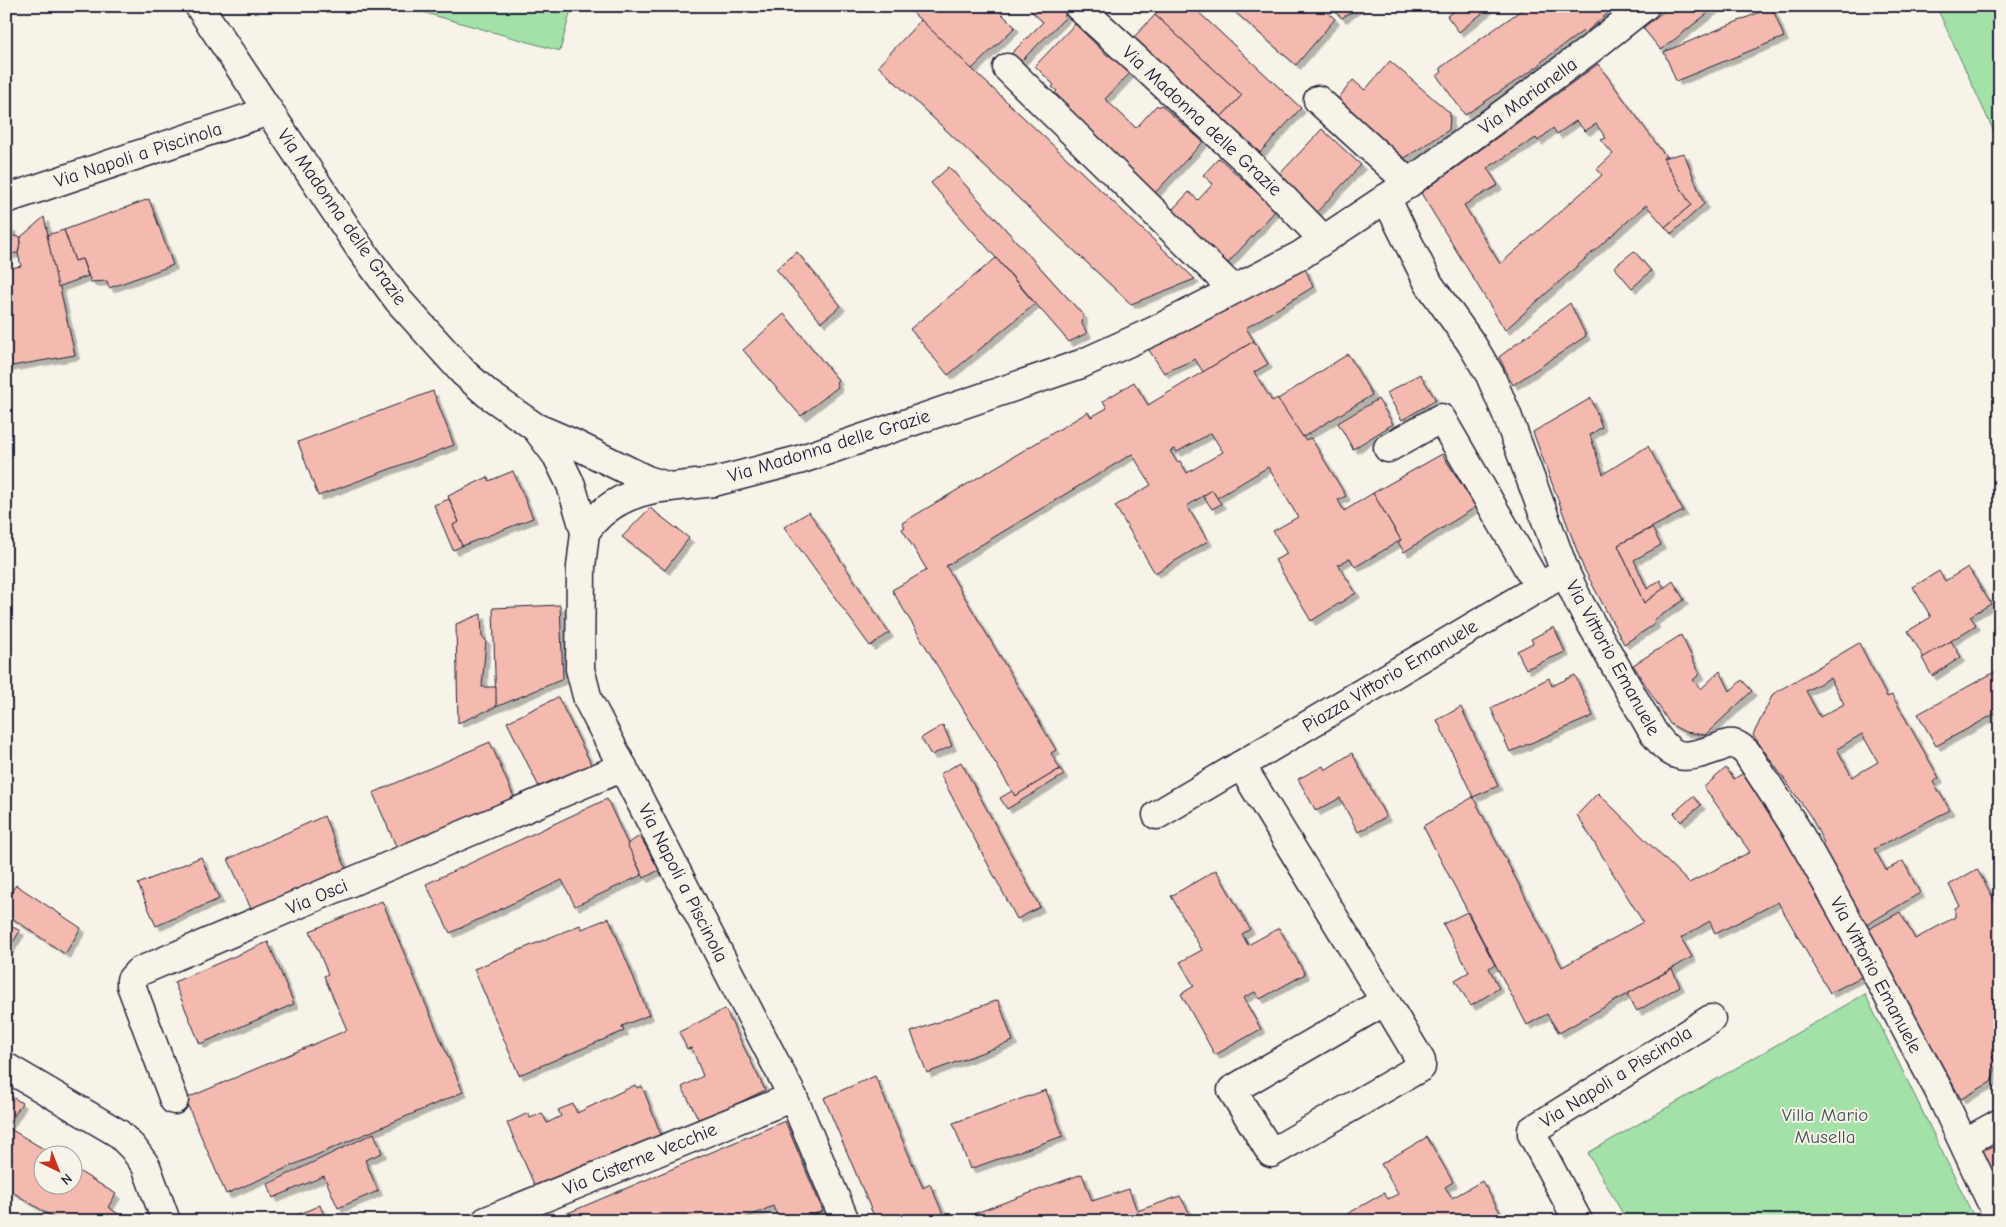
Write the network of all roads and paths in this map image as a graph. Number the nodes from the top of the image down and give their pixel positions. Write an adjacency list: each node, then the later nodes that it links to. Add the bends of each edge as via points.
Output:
1 (199, 6): 6 (street, Via Madonna delle Grazie)
2 (1078, 6): 10 (street, Via Madonna delle Grazie, via 1246,160)
3 (1645, 6): 7 (street, Via Marianella, via 1588,52)
4 (1007, 68): 11 (street)
5 (1318, 100): 7 (street)
6 (269, 111): 9 (street, Via Napoli a Piscinola); 12 (street, Via Madonna delle Grazie, via 398,300 464,373)
7 (1409, 183): 8 (street, Via Marianella)
8 (1386, 198): 10 (street, Via Madonna delle Grazie); 16 (street, Via Vittorio Emanuele, via 1429,284 1490,375)
9 (6, 199)
10 (1323, 239): 11 (street, Via Madonna delle Grazie, via 1301,255)
11 (1233, 289): 14 (street, Via Madonna delle Grazie, via 1156,330 1081,364 799,460 714,482)
12 (535, 427): 14 (street, Via Madonna delle Grazie, via 646,480); 15 (street, Via Napoli a Piscinola, via 556,456 571,485)
13 (1388, 448): 17 (street, via 1441,418)
14 (670, 487): 15 (street, via 629,495 606,508)
15 (585, 532): 19 (street, Via Napoli a Piscinola, via 580,669 588,700)
16 (1565, 572): 17 (street, Piazza Vittorio Emanuele); 27 (street, Via Vittorio Emanuele, via 1580,604 1663,746 1677,755 1691,757 1729,743 1738,745 1747,753 1802,839)
17 (1540, 587): 18 (street, Piazza Vittorio Emanuele)
18 (1241, 765): 20 (street, Piazza Vittorio Emanuele); 21 (street)
19 (623, 767): 24 (street, Via Napoli a Piscinola); 25 (street, Via Osci, via 138,972 131,985)
20 (1157, 815)
21 (1385, 1000): 21 (street, via 1421,1061 1421,1067 1271,1153 1232,1090)
22 (1710, 1019): 32 (street, Via Napoli a Piscinola, via 1533,1128 1532,1134)
23 (6, 1067): 29 (street, via 118,1133 146,1166)
24 (793, 1097): 28 (street, Via Cisterne Vecchie); 31 (street, Via Napoli a Piscinola)
25 (174, 1100)
26 (2000, 1123): 27 (street)
27 (1964, 1143): 33 (street, Via Vittorio Emanuele)
28 (528, 1213): 30 (street, Via Cisterne Vecchie)
29 (166, 1221)
30 (486, 1221)
31 (845, 1221)
32 (1578, 1221)
33 (2000, 1221)

